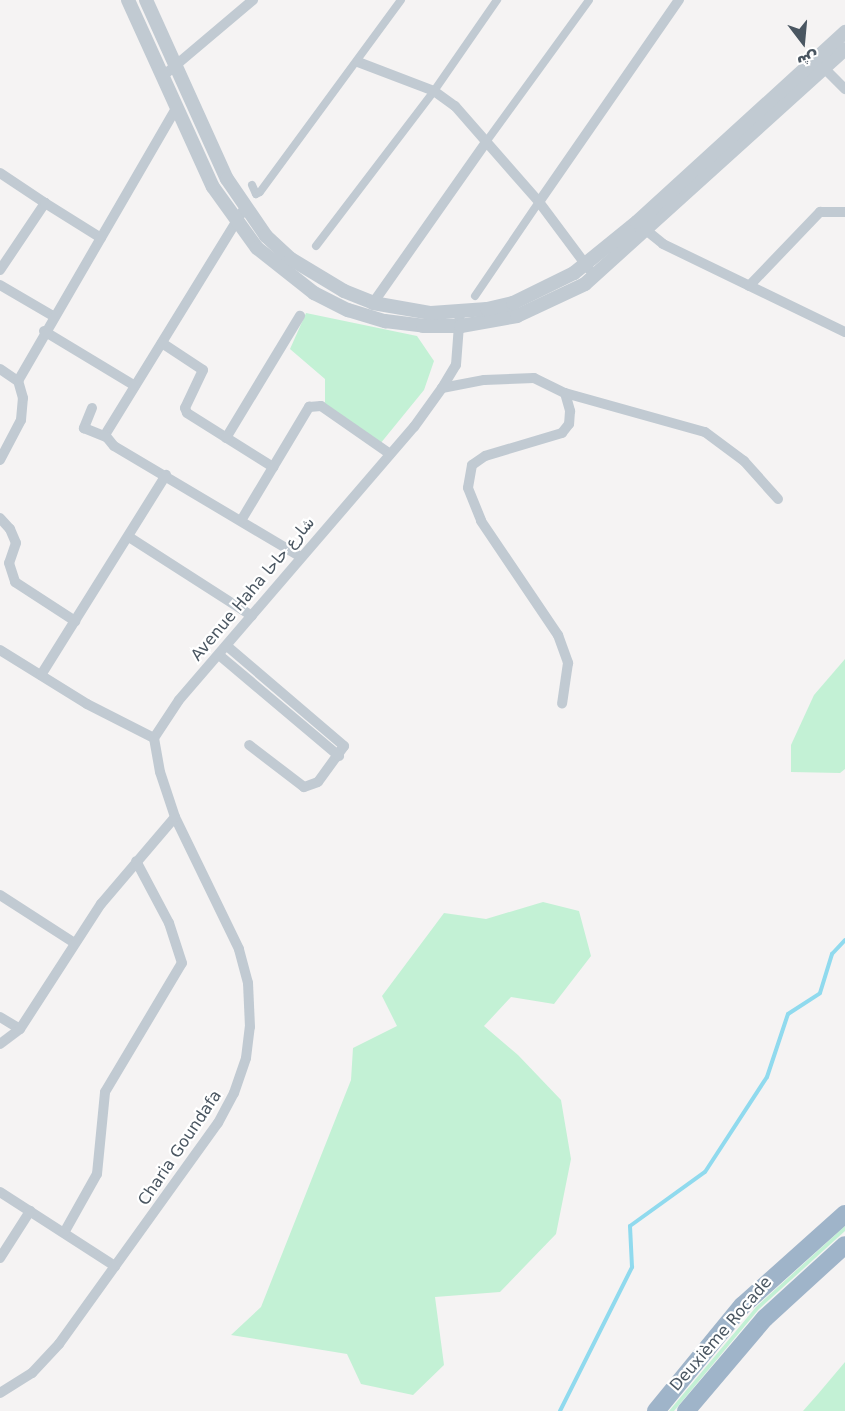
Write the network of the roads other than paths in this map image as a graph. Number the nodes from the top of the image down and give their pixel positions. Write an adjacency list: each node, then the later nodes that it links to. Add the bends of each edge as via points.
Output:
1 (128, 0): 13 (street)
2 (146, 0): 11 (street)
3 (253, 0): 11 (street)
4 (401, 0): 10 (street)
5 (497, 0): 15 (street)
6 (589, 0): 18 (street)
7 (679, 0): 21 (street)
8 (845, 32): 17 (street)
9 (845, 49): 12 (street)
10 (358, 62): 15 (street); 20 (street, via 260,192 256,194)
11 (176, 67): 13 (street); 23 (street)
12 (824, 68): 14 (street); 17 (street)
13 (163, 76): 16 (street)
14 (845, 89)
15 (434, 91): 18 (street, via 455,106); 28 (street)
16 (177, 107): 25 (street, via 213,187); 27 (street)
17 (740, 137): 26 (street)
18 (486, 142): 21 (street); 35 (street)
19 (0, 173): 22 (street)
20 (252, 185)
21 (539, 202): 29 (street); 34 (street)
22 (45, 203): 27 (street); 30 (street)
23 (244, 209): 25 (street); 35 (street, via 291,259 316,277)
24 (845, 212): 33 (street, via 820,212)
25 (235, 223): 38 (street, via 282,271 348,310 385,321); 41 (street)
26 (642, 227): 29 (street); 31 (street); 33 (street, via 663,244)
27 (101, 238): 36 (street)
28 (316, 246)
29 (586, 264): 31 (street); 38 (street, via 538,294)
30 (0, 270)
31 (594, 277): 38 (street, via 544,306 490,323)
32 (0, 285): 36 (street)
33 (749, 286): 40 (street)
34 (475, 296)
35 (373, 303): 38 (street)
36 (53, 316): 39 (street)
37 (300, 316): 49 (street)
38 (461, 319): 45 (street, Avenue Haha شارع حاحا, via 456,365)
39 (44, 331): 43 (street); 44 (street)
40 (845, 332)
41 (162, 343): 44 (street); 49 (street, via 203,370 185,411)
42 (0, 369): 43 (street)
43 (18, 381): 51 (street, via 23,398 21,420)
44 (135, 386): 48 (street, via 106,428)
45 (442, 388): 46 (street, via 483,380 534,378); 50 (street, Avenue Haha شارع حاحا)
46 (565, 393): 54 (street, via 705,432 744,461); 65 (street, via 570,411 569,424 562,433 485,456 472,465 468,488 481,521 558,635 568,663)
47 (92, 408): 48 (street, via 84,428)
48 (106, 438): 53 (street)
49 (226, 438): 52 (street)
50 (390, 454): 52 (street, via 316,404 309,407); 58 (street, Avenue Haha شارع حاحا)
51 (0, 460)
52 (273, 467): 56 (street)
53 (166, 475): 56 (street); 57 (street)
54 (778, 499)
55 (0, 518): 60 (street, via 10,528 16,543 9,563 15,582)
56 (242, 519): 58 (street)
57 (129, 537): 59 (street); 60 (street)
58 (301, 557): 59 (street, Avenue Haha شارع حاحا)
59 (252, 616): 61 (street, Avenue Haha شارع حاحا)
60 (75, 621): 64 (street)
61 (227, 646): 63 (street, Avenue Haha شارع حاحا); 68 (street, via 343,742)
62 (0, 650): 64 (street)
63 (219, 655): 66 (street, Avenue Haha شارع حاحا, via 165,717); 68 (street)
64 (40, 675): 66 (street)
65 (561, 704)
66 (154, 738): 69 (street, Charia Goundafa)
67 (249, 745): 68 (street, via 304,786 318,782)
68 (339, 756)
69 (175, 817): 70 (street); 82 (street, Charia Goundafa, via 239,949 248,983 250,1028 234,1093 219,1123)
70 (136, 861): 72 (street); 79 (street, via 172,932 182,963 105,1092 95,1179)
71 (0, 895): 72 (street)
72 (73, 942): 74 (street)
73 (0, 1017): 74 (street)
74 (20, 1029): 75 (street)
75 (0, 1044)
76 (0, 1192): 77 (street)
77 (30, 1211): 79 (street); 81 (street)
78 (845, 1214): 84 (highway, Deuxième Rocade, via 742,1306)
79 (65, 1231): 82 (street)
80 (845, 1245): 85 (highway, Deuxième Rocade, via 765,1318)
81 (0, 1258)
82 (115, 1266): 83 (street, Charia Goundafa, via 44,1363)
83 (0, 1393)
84 (656, 1411)
85 (687, 1411)

